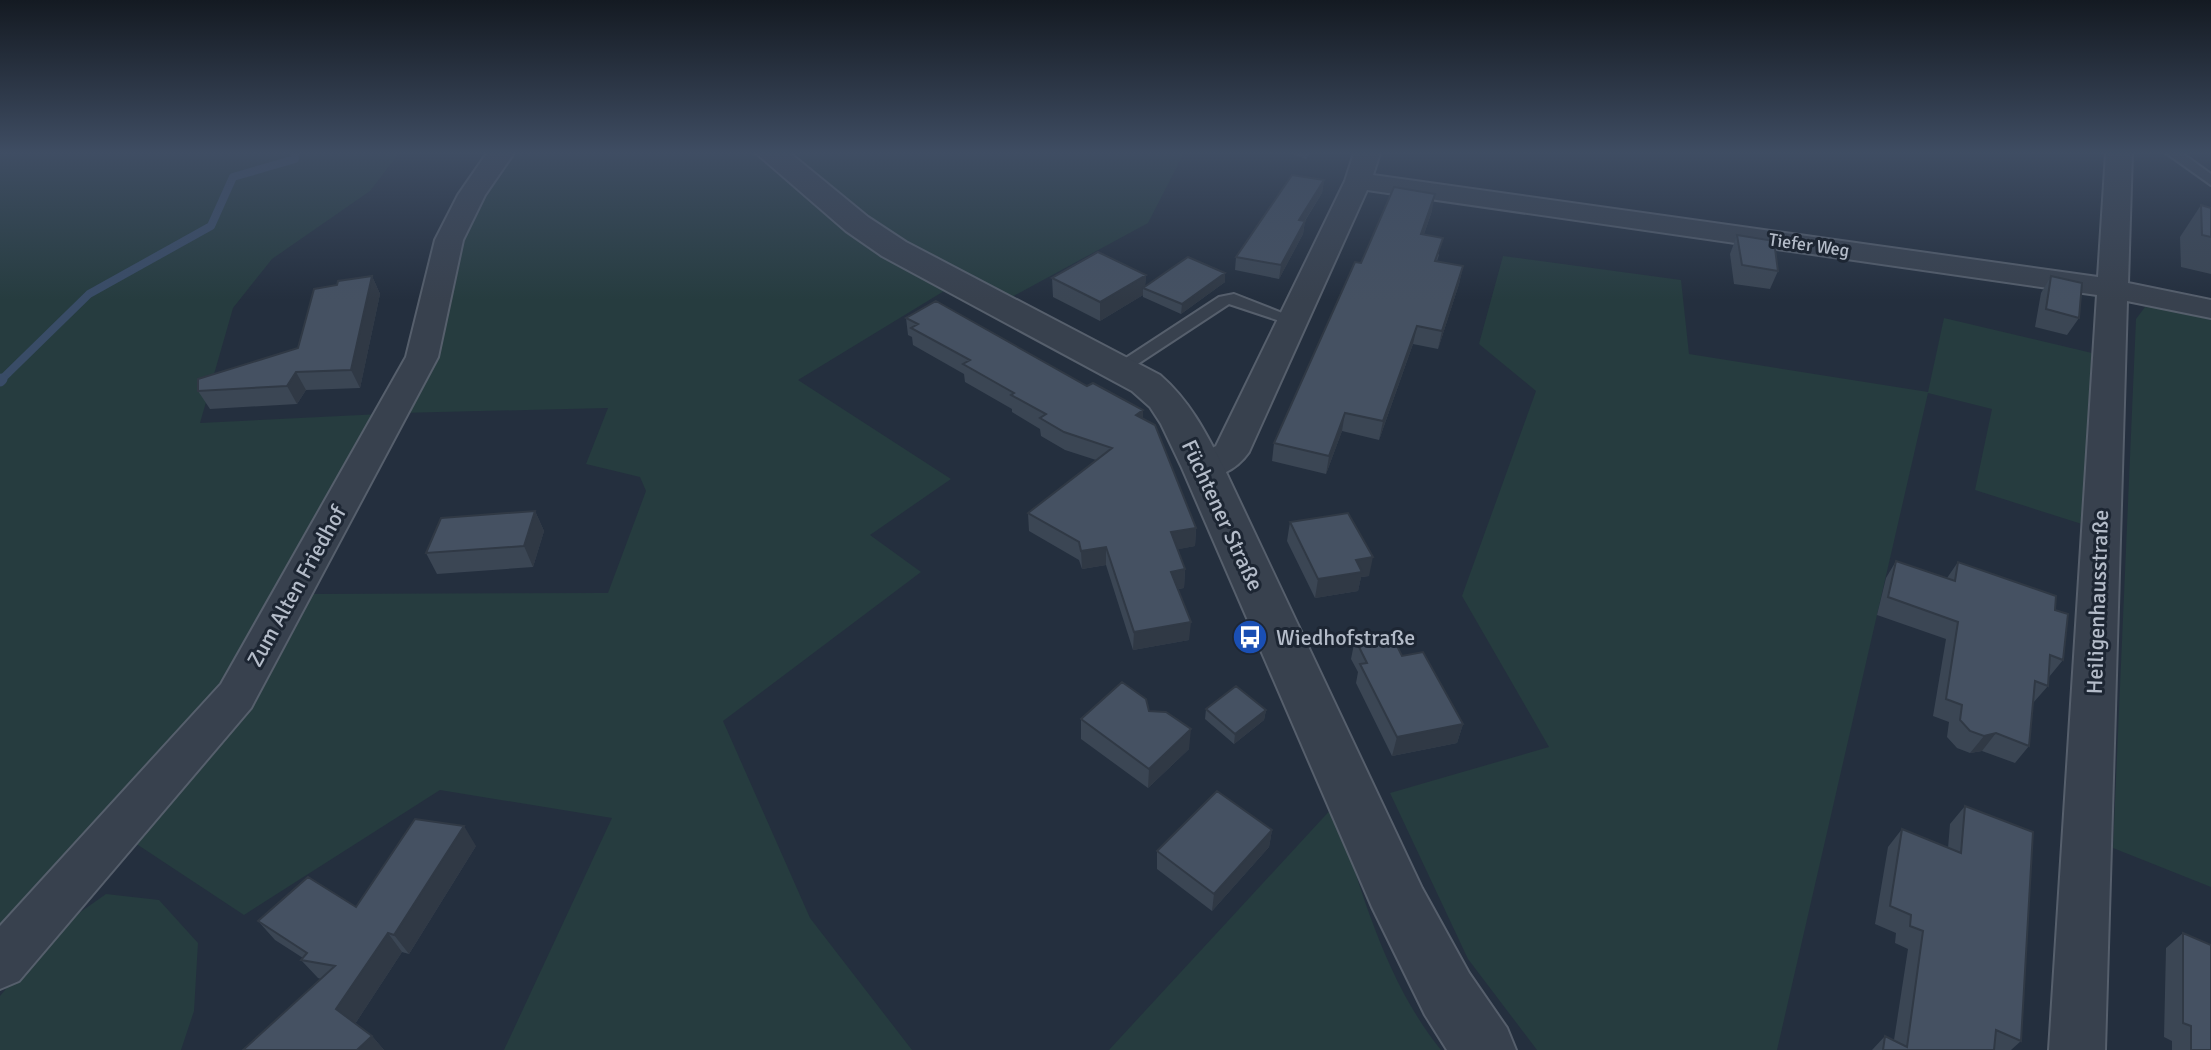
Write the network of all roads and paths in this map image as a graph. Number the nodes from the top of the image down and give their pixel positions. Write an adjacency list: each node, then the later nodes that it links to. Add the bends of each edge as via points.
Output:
1 (468, 202): 11 (street, Zum Alten Friedhof, via 449,241 422,357 236,696)
2 (833, 202): 9 (street, Füchtener Straße, via 885,243)
3 (1346, 202): 8 (street)
4 (1578, 202): 6 (street, Tiefer Weg)
5 (2116, 202): 6 (street, Heiligenhausstraße)
6 (2110, 288): 7 (street, Tiefer Weg); 13 (street, Heiligenhausstraße)
7 (2211, 309)
8 (1292, 320): 9 (lane, via 1225,300); 10 (street, via 1231,452)
9 (1121, 367): 10 (street, Füchtener Straße, via 1164,399)
10 (1203, 468): 12 (street, Füchtener Straße, via 1401,907)
11 (0, 964)
12 (1484, 1050)
13 (2077, 1050)

